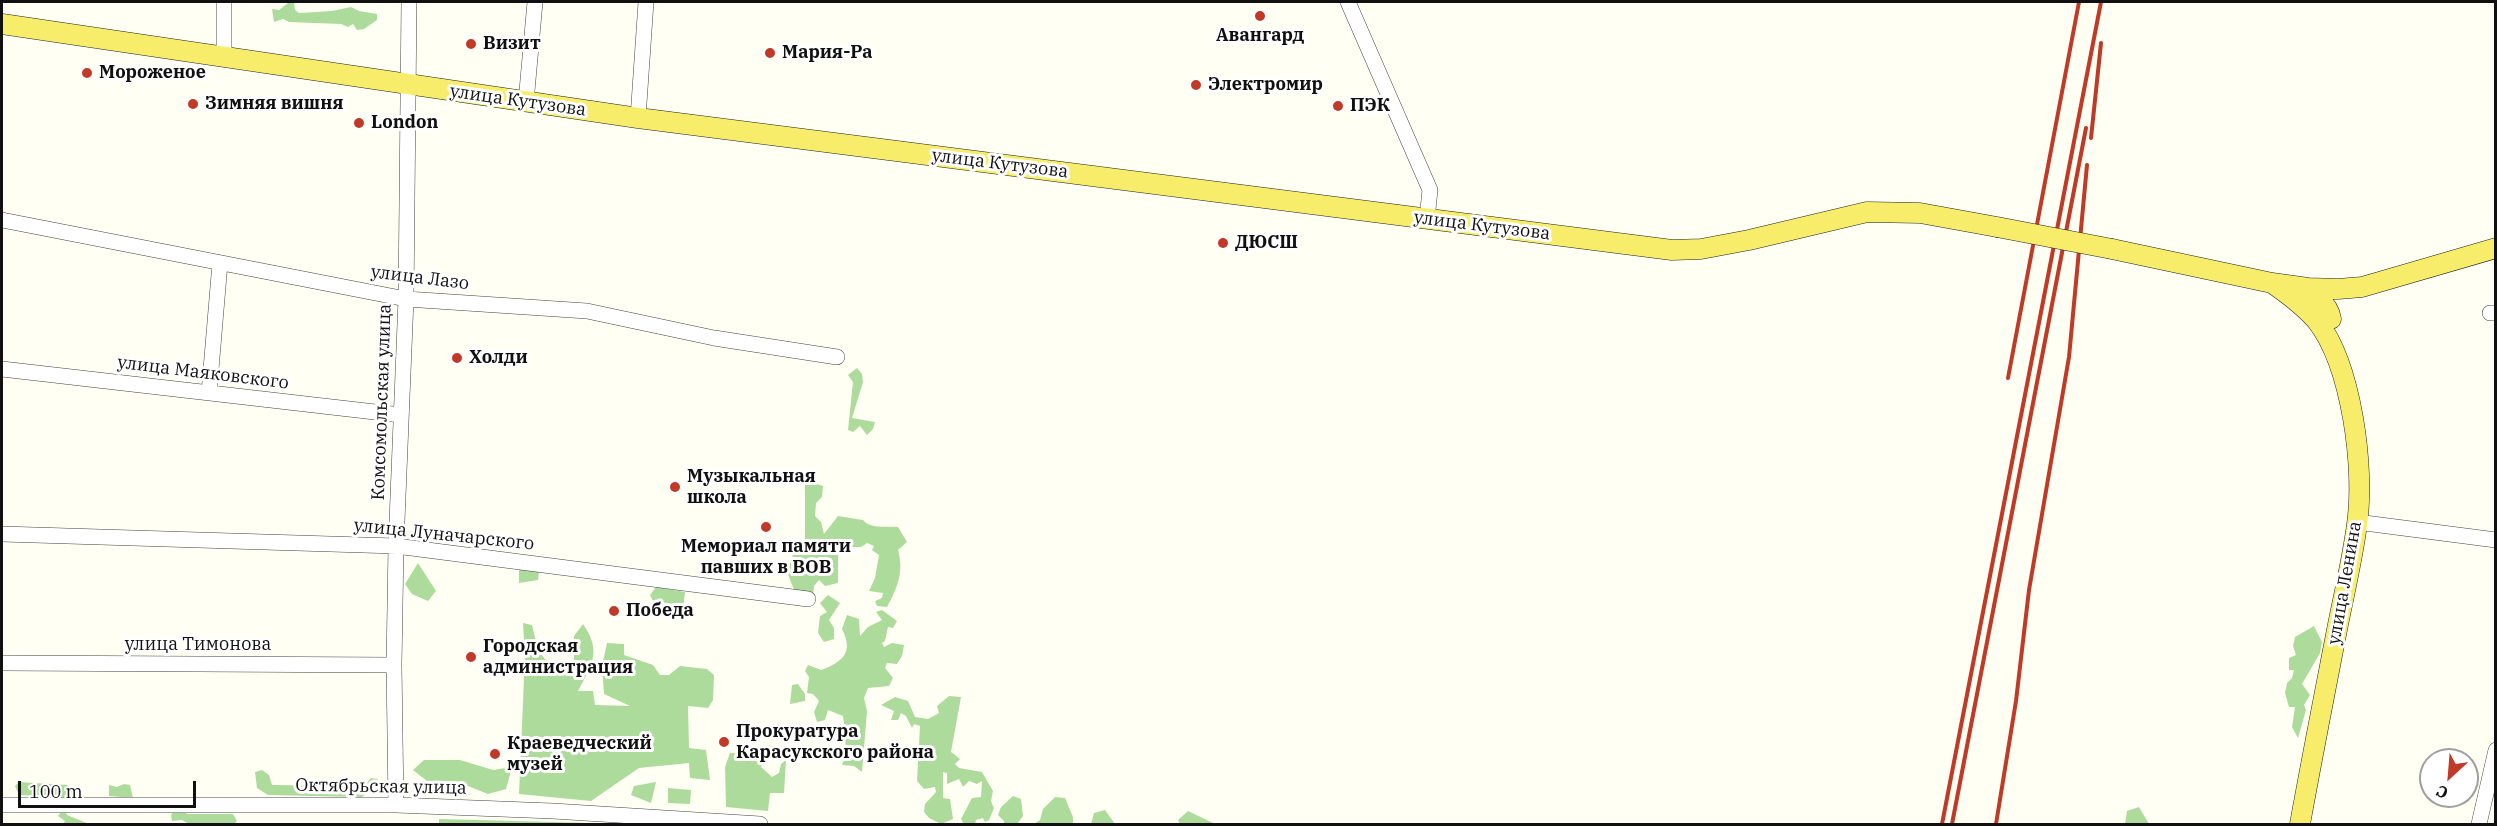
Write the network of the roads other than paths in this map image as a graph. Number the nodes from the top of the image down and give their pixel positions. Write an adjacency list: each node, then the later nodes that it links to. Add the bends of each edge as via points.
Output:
1 (224, 2): 7 (street)
2 (409, 2): 8 (street, Комсомольская улица)
3 (535, 2): 9 (street)
4 (646, 2): 10 (street)
5 (1348, 2): 11 (street, via 1430,190)
6 (2, 24): 7 (main road, улица Кутузова)
7 (225, 58): 8 (main road, улица Кутузова)
8 (408, 84): 9 (main road, улица Кутузова); 18 (street, Комсомольская улица)
9 (526, 102): 10 (main road, улица Кутузова)
10 (638, 118): 11 (main road, улица Кутузова)
11 (1427, 219): 15 (main road, улица Кутузова, bridge, via 1672,250 1749,240 1868,212 1920,213)
12 (2, 220): 14 (street, улица Лазо)
13 (2496, 248): 16 (main road)
14 (220, 263): 18 (street, улица Лазо); 22 (street)
15 (2272, 283): 17 (main road, улица Кутузова); 19 (main road, улица Ленина)
16 (2362, 287): 17 (main road, улица Кутузова); 19 (main road)
17 (2323, 293): 19 (main road, via 2312,305)
18 (406, 299): 20 (street, улица Лазо, via 587,310 714,338); 23 (street, Комсомольская улица)
19 (2324, 320): 24 (main road, улица Ленина, via 2353,416 2359,465)
20 (837, 357)
21 (2, 369): 22 (street, улица Маяковского)
22 (209, 393): 23 (street, улица Маяковского)
23 (401, 415): 27 (street, Комсомольская улица)
24 (2357, 522): 26 (street); 35 (main road, улица Ленина)
25 (2, 534): 27 (street, улица Луначарского)
26 (2496, 540)
27 (396, 546): 28 (street, улица Луначарского); 30 (street, Комсомольская улица)
28 (808, 599)
29 (2, 663): 30 (street, улица Тимонова)
30 (394, 665): 32 (street, Комсомольская улица)
31 (2496, 750): 36 (street)
32 (396, 805): 33 (street, Октябрьская улица); 34 (street, Октябрьская улица, via 553,810)
33 (2, 806)
34 (760, 825)
35 (2300, 825)
36 (2479, 825)

